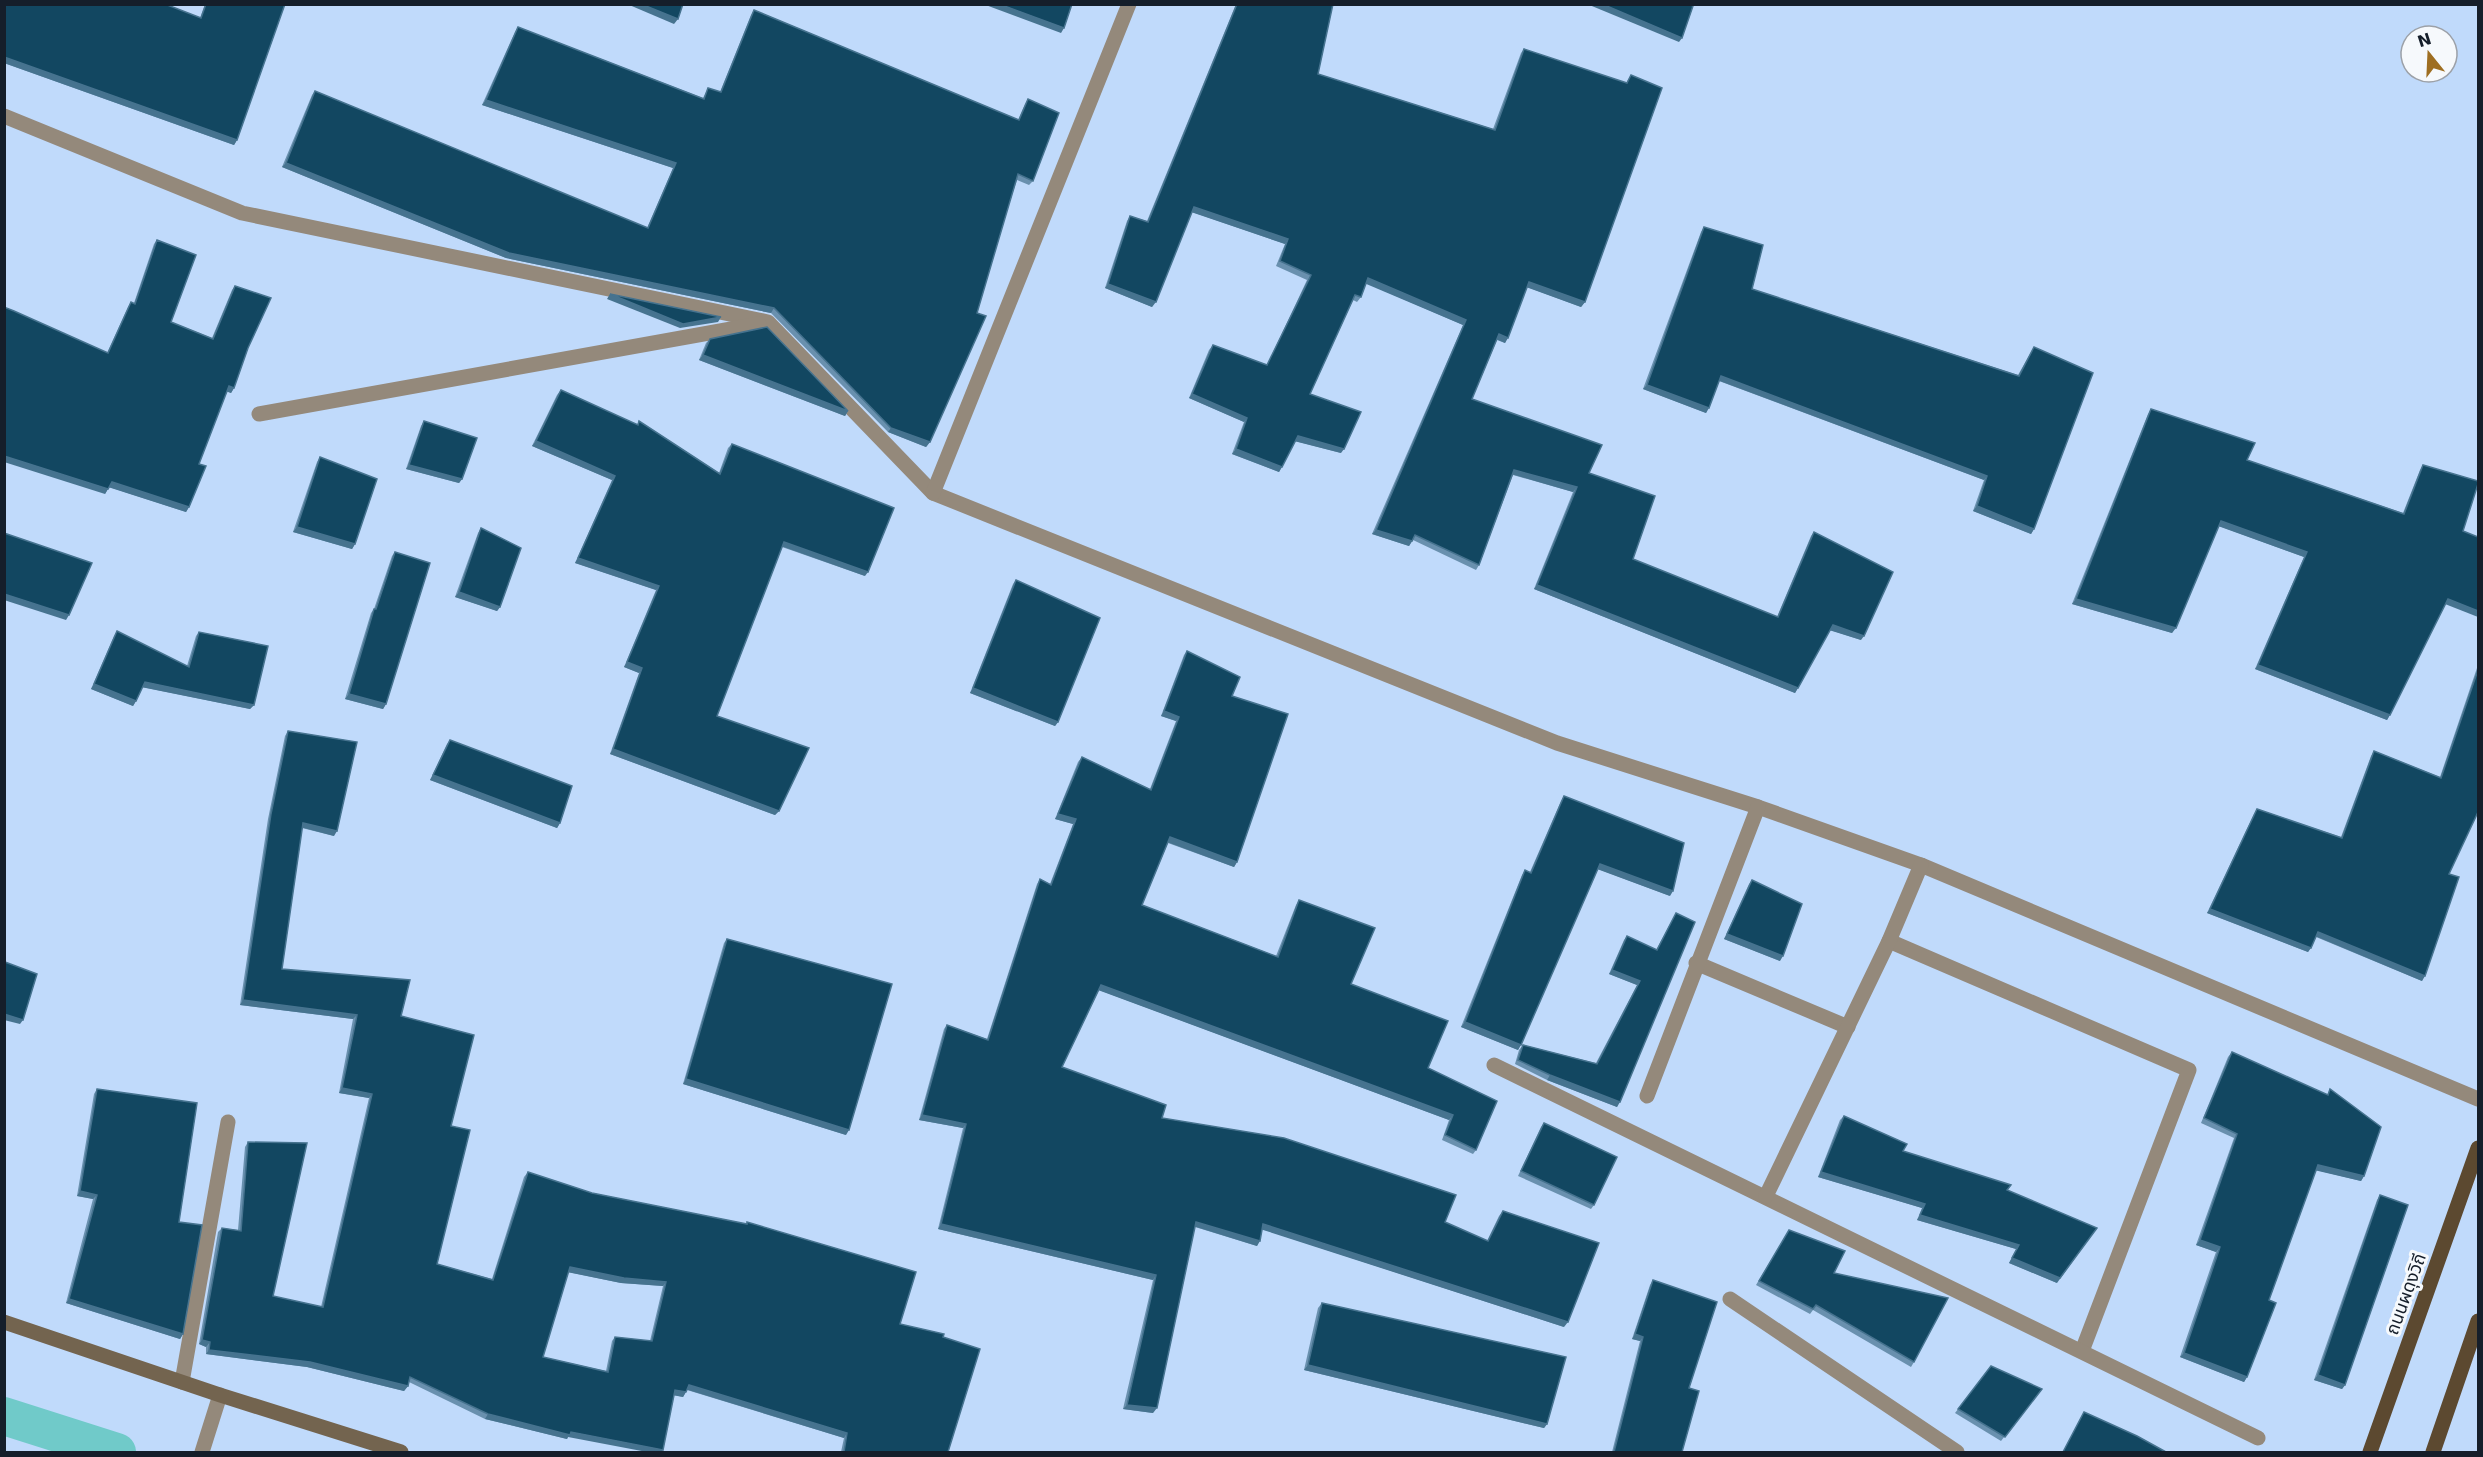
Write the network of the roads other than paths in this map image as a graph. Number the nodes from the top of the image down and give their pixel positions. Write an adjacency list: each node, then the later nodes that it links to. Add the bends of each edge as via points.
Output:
1 (1129, 4): 5 (street)
2 (4, 116): 3 (street, via 242,213)
3 (768, 322): 4 (street); 5 (street)
4 (260, 414)
5 (933, 492): 6 (street, via 1557,743)
6 (1758, 807): 7 (street); 9 (street)
7 (1921, 865): 8 (street); 13 (street)
8 (1889, 941): 10 (street); 20 (street, via 2189,1070)
9 (1696, 963): 10 (street); 12 (street)
10 (1848, 1027): 16 (street)
11 (1494, 1065): 16 (street)
12 (1647, 1096)
13 (2478, 1099)
14 (228, 1122): 21 (street)
15 (2478, 1148): 27 (main road, ถนนผดุงวิถี)
16 (1766, 1196): 20 (street)
17 (1730, 1299): 26 (street)
18 (2478, 1321): 28 (main road)
19 (4, 1322): 21 (street)
20 (2082, 1351): 23 (street)
21 (182, 1382): 22 (street)
22 (220, 1395): 24 (street); 25 (street)
23 (2258, 1437)
24 (202, 1452)
25 (401, 1452)
26 (1956, 1452)
27 (2370, 1452)
28 (2433, 1452)

